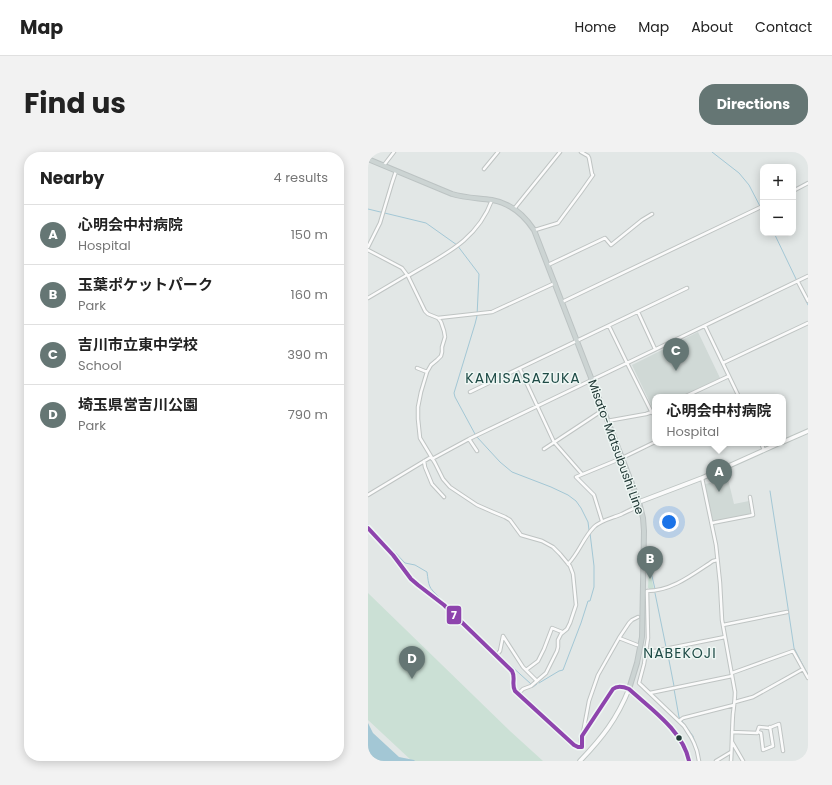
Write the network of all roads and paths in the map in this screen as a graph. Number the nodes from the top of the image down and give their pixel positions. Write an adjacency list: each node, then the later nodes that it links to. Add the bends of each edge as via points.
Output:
1 (394, 152): 6 (street)
2 (498, 152): 7 (street)
3 (560, 152): 13 (street)
4 (581, 152): 15 (street, via 588,156 593,175 558,223)
5 (368, 159): 6 (main road, Misato-Matsubushi Line)
6 (384, 165): 8 (main road, Misato-Matsubushi Line)
7 (484, 169)
8 (396, 171): 11 (main road, Misato-Matsubushi Line, via 452,194); 16 (street, via 380,223)
9 (808, 184): 10 (street)
10 (796, 190)
11 (492, 200): 13 (main road, Misato-Matsubushi Line); 18 (street, via 478,225 457,247)
12 (760, 207): 25 (street)
13 (514, 209): 15 (main road, Misato-Matsubushi Line)
14 (652, 214): 17 (street, via 611,244 605,238)
15 (534, 230): 17 (main road, Misato-Matsubushi Line)
16 (368, 249): 18 (street, via 401,266)
17 (548, 266): 21 (main road, Misato-Matsubushi Line)
18 (407, 275): 23 (street); 27 (street, via 426,313)
19 (808, 276): 20 (street)
20 (798, 282): 24 (street); 30 (street)
21 (554, 283): 25 (main road, Misato-Matsubushi Line); 27 (street, via 492,312)
22 (687, 288): 26 (street)
23 (368, 298)
24 (808, 301)
25 (562, 302): 31 (main road, Misato-Matsubushi Line)
26 (638, 312): 29 (street); 32 (street)
27 (438, 318): 37 (street, via 445,337 442,352)
28 (808, 323): 34 (street)
29 (609, 326): 31 (street); 33 (street)
30 (705, 326): 32 (street); 34 (street)
31 (577, 341): 36 (street); 39 (main road, Misato-Matsubushi Line)
32 (655, 349): 33 (street)
33 (627, 363): 39 (street); 45 (street)
34 (723, 363): 38 (street)
35 (418, 368): 37 (street)
36 (520, 369): 40 (street); 43 (street)
37 (427, 372): 57 (street, via 418,407 418,419 420,438)
38 (729, 376): 41 (street); 42 (street)
39 (592, 380): 43 (street); 44 (main road, Misato-Matsubushi Line)
40 (470, 392)
41 (690, 394)
42 (738, 394)
43 (537, 406): 48 (street); 50 (street)
44 (603, 410): 46 (main road, Misato-Matsubushi Line); 50 (street)
45 (652, 413): 46 (street)
46 (608, 421): 58 (main road, Misato-Matsubushi Line)
47 (807, 432): 49 (main road)
48 (469, 439): 56 (street); 57 (street)
49 (786, 441)
50 (554, 442): 54 (street); 60 (street)
51 (652, 443): 58 (street)
52 (762, 446): 55 (street)
53 (773, 446): 55 (main road)
54 (544, 449)
55 (764, 450): 61 (main road)
56 (477, 451)
57 (431, 458): 59 (street); 70 (street, via 447,485 453,490 477,505 510,520 521,535 553,546)
58 (622, 458): 60 (street); 65 (main road, Misato-Matsubushi Line)
59 (424, 461): 62 (street); 63 (street, via 432,484)
60 (582, 474): 66 (street, via 576,477 594,495)
61 (702, 478): 65 (main road); 67 (street)
62 (368, 496)
63 (444, 497)
64 (750, 497): 67 (street, via 753,515)
65 (639, 504): 66 (street); 85 (main road, Misato-Matsubushi Line, via 644,527 642,637)
66 (602, 522): 70 (street, via 593,528)
67 (712, 523): 69 (street)
68 (368, 528): 79 (street, via 393,554 411,579 438,600)
69 (717, 560): 73 (street); 78 (street, via 680,582 647,591)
70 (568, 564): 74 (street, via 573,574 576,605 570,623)
71 (788, 612): 73 (street)
72 (638, 617): 76 (street, via 632,620)
73 (723, 625): 75 (street)
74 (563, 632): 81 (street, via 552,628 538,661); 84 (street, via 547,672)
75 (725, 637): 78 (street, via 655,651); 82 (street)
76 (620, 638): 77 (street); 93 (street, via 594,685)
77 (637, 645)
78 (646, 649): 86 (street, via 639,683)
79 (496, 656): 81 (street, via 500,651 503,636); 87 (street, via 513,673 514,688)
80 (803, 669): 82 (street, via 793,651); 83 (street); 88 (street, via 753,696)
81 (526, 670): 84 (street)
82 (732, 675): 86 (street); 88 (street)
83 (808, 678)
84 (536, 681): 87 (street)
85 (629, 689): 93 (main road, via 621,686 613,689); 98 (main road, via 610,726); 99 (main road, via 674,730 684,746)
86 (650, 693): 89 (street)
87 (518, 694): 95 (street, via 572,744)
88 (734, 703): 89 (street); 91 (street)
89 (679, 721): 100 (street, via 691,736)
90 (770, 727): 92 (street, via 759,728); 92 (street, via 773,746 763,750 761,734); 96 (street, via 779,724)
91 (732, 732): 92 (street); 94 (street)
92 (758, 732)
93 (582, 736): 95 (main road)
94 (732, 742): 97 (street); 103 (street)
95 (581, 747)
96 (783, 751)
97 (731, 752): 101 (street); 102 (street)
98 (580, 761)
99 (689, 761)
100 (699, 761)
101 (716, 761)
102 (731, 761)
103 (743, 761)

